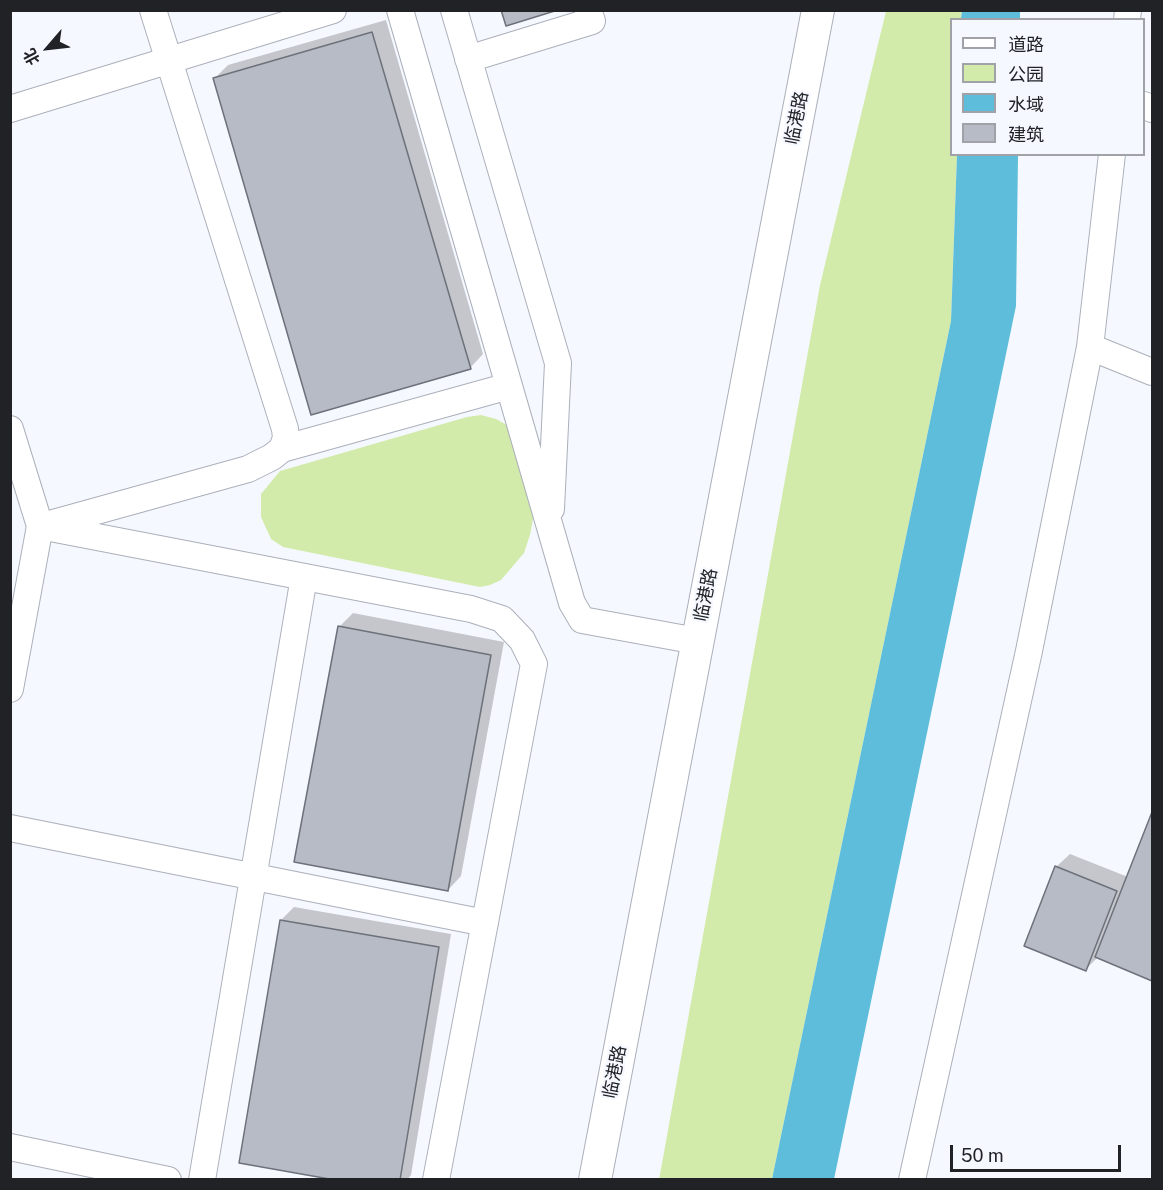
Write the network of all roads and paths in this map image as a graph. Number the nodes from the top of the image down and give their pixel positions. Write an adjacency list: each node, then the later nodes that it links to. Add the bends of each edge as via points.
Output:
1 (153, 10): 8 (lane)
2 (333, 10): 8 (lane)
3 (400, 10): 13 (lane)
4 (454, 10): 7 (lane)
5 (588, 10): 7 (lane, via 591,21)
6 (818, 10): 19 (main road, 临港路)
7 (468, 59): 17 (lane, via 558,363)
8 (169, 61): 9 (lane); 15 (lane, via 285,429)
9 (10, 109)
10 (1112, 156): 11 (lane)
11 (1090, 347): 12 (lane); 29 (lane, via 1029,651)
12 (1152, 372)
13 (509, 386): 15 (lane); 17 (lane)
14 (10, 429): 16 (lane)
15 (282, 449): 16 (lane, via 248,469)
16 (40, 526): 18 (lane); 20 (lane)
17 (550, 530): 19 (lane, via 567,589 582,620)
18 (304, 577): 22 (lane); 23 (lane, via 471,609 502,619 522,640 534,664)
19 (697, 641): 28 (main road, 临港路)
20 (10, 689)
21 (10, 828): 22 (lane)
22 (253, 877): 23 (lane); 26 (lane)
23 (484, 923): 27 (lane)
24 (10, 1147): 25 (lane)
25 (168, 1179)
26 (201, 1179)
27 (436, 1179)
28 (595, 1179)
29 (912, 1179)

